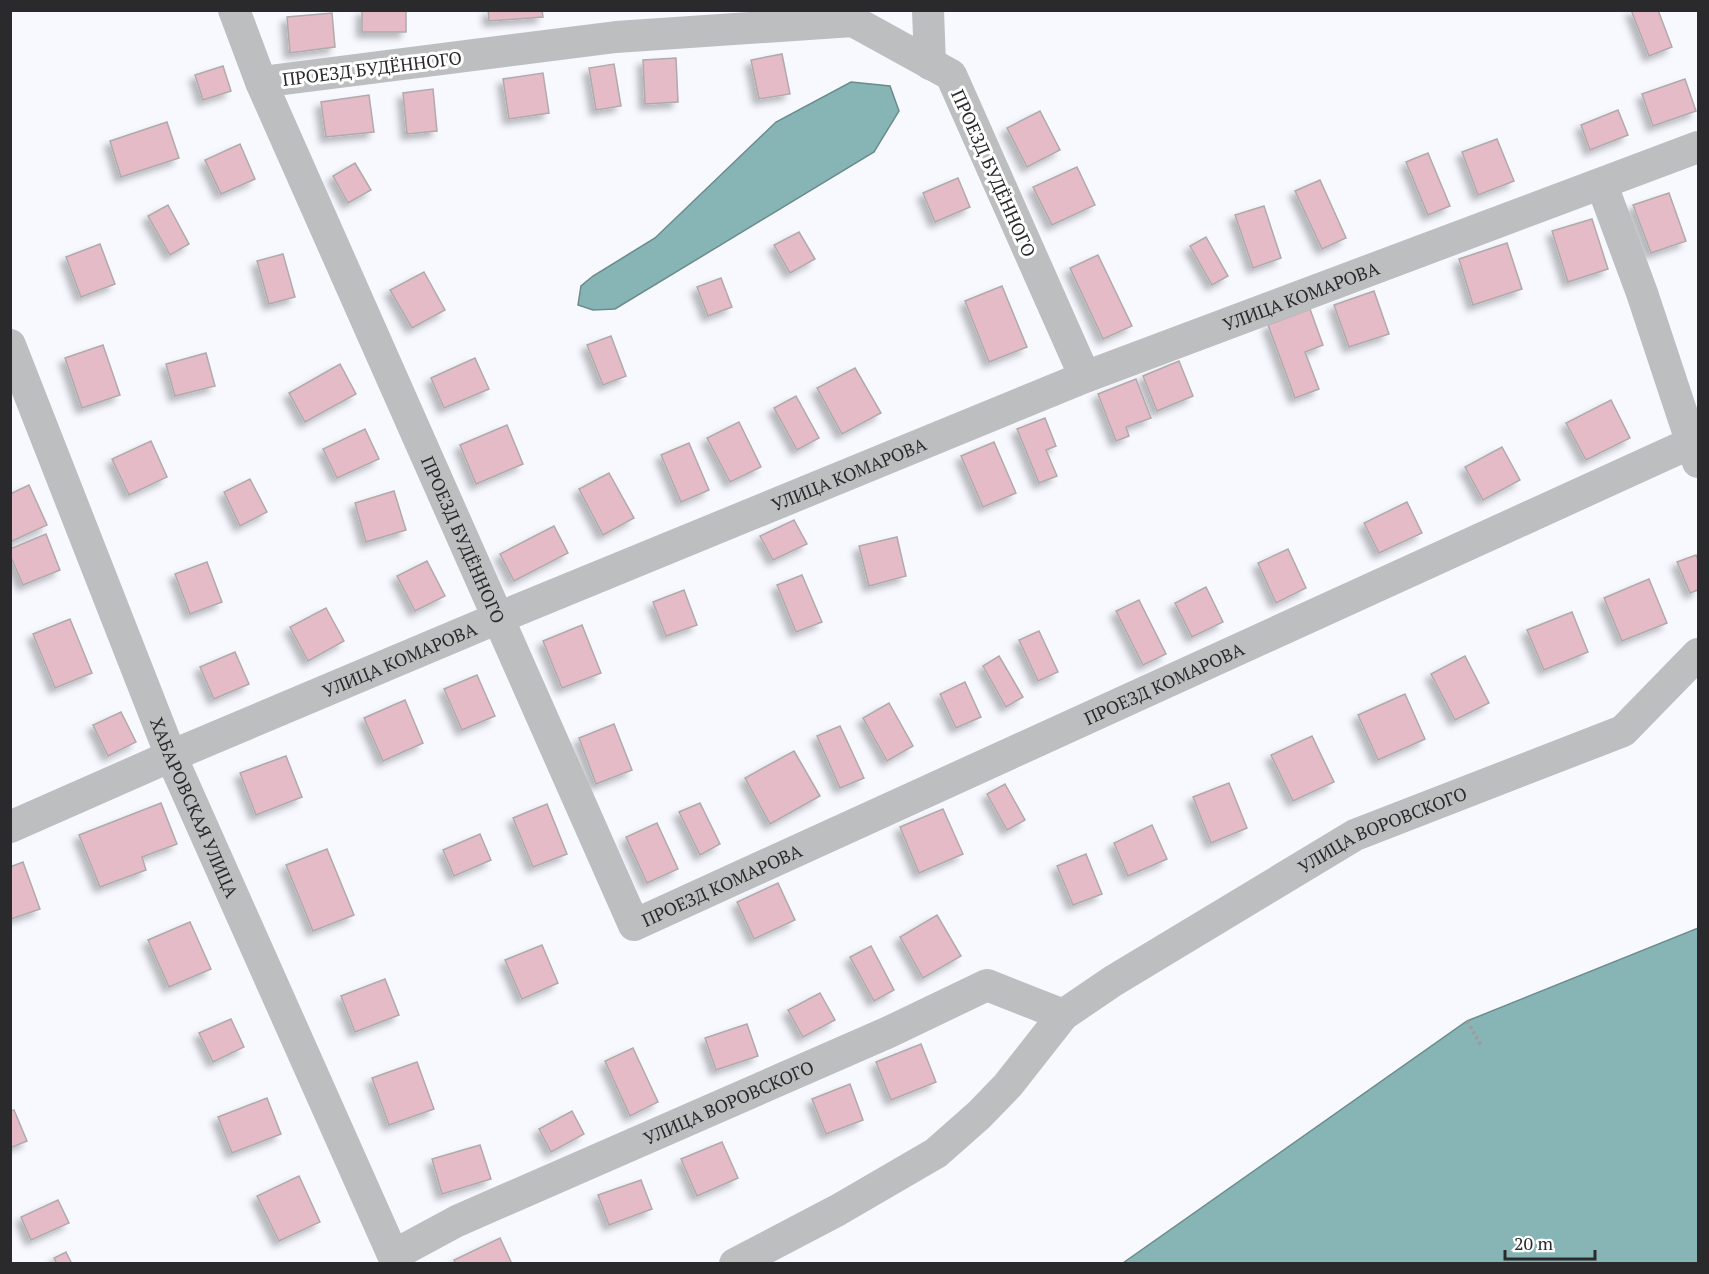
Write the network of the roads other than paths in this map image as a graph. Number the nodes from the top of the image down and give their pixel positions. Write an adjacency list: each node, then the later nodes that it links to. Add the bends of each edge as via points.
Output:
1 (234, 10): 4 (street)
2 (928, 10): 3 (street)
3 (930, 64): 4 (street, ПРОЕЗД БУДЁННОГО, via 853,21 616,37); 8 (street, ПРОЕЗД БУДЁННОГО, via 951,75)
4 (261, 82): 10 (street, ПРОЕЗД БУДЁННОГО)
5 (1698, 147): 6 (street, УЛИЦА КОМАРОВА)
6 (1602, 185): 8 (street, УЛИЦА КОМАРОВА); 9 (street)
7 (10, 345): 12 (street, ХАБАРОВСКАЯ УЛИЦА)
8 (1085, 377): 10 (street, УЛИЦА КОМАРОВА)
9 (1696, 452): 14 (street, ПРОЕЗД КОМАРОВА)
10 (498, 618): 12 (street, УЛИЦА КОМАРОВА); 14 (street, ПРОЕЗД БУДЁННОГО)
11 (1698, 654): 15 (street, УЛИЦА ВОРОВСКОГО, via 1623,731 1355,835)
12 (171, 756): 13 (street, УЛИЦА КОМАРОВА); 16 (street, ХАБАРОВСКАЯ УЛИЦА)
13 (10, 827)
14 (634, 925)
15 (1063, 1015): 16 (street, УЛИЦА ВОРОВСКОГО, via 987,985 889,1032 457,1221); 17 (street, УЛИЦА ВОРОВСКОГО, via 1008,1085 936,1154)
16 (395, 1259)
17 (735, 1263)

